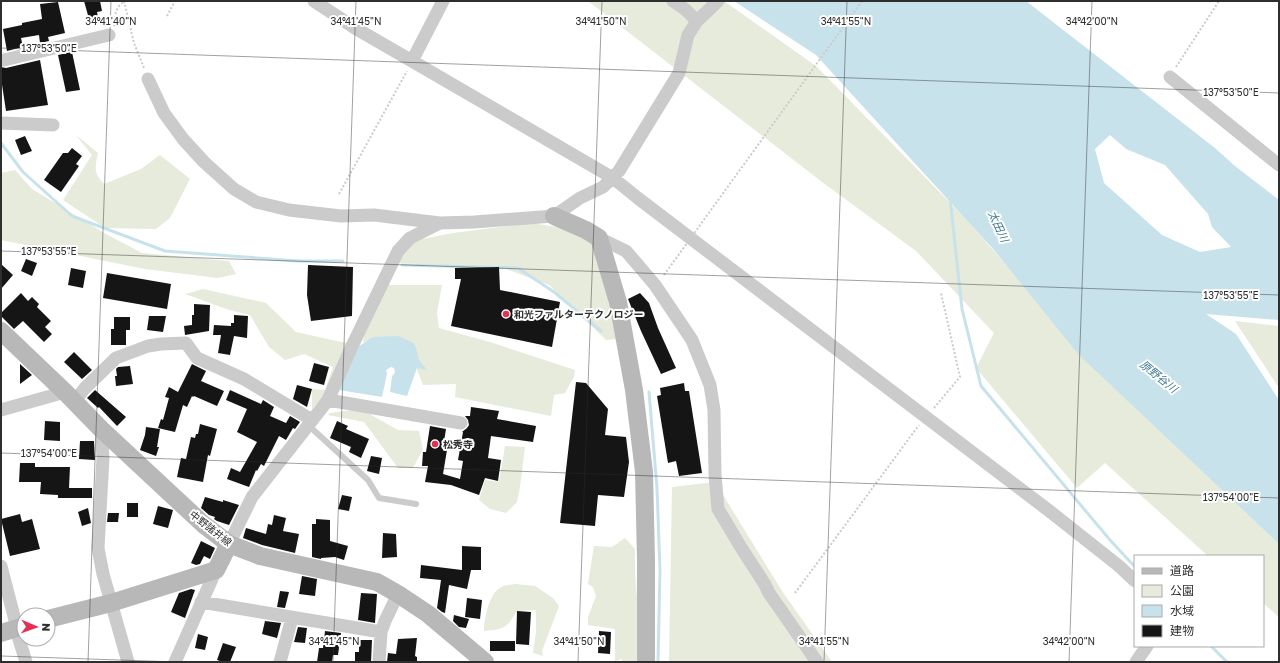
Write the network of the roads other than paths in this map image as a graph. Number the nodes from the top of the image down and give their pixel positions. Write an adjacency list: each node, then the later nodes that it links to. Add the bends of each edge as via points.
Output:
1 (314, 1): 8 (street)
2 (443, 1): 8 (street)
3 (673, 1): 5 (street)
4 (718, 1): 5 (street)
5 (697, 21): 14 (street, via 688,35 679,73 632,152)
6 (109, 35): 7 (street)
7 (2, 59)
8 (412, 61): 14 (street)
9 (1170, 77): 13 (street)
10 (148, 79): 16 (street, via 164,113 183,139 234,189 256,202 289,210 341,216 374,215)
11 (1, 123): 12 (street)
12 (53, 125)
13 (1279, 165)
14 (613, 178): 15 (street, via 603,187 580,198); 29 (street, via 1094,545)
15 (554, 216): 16 (street); 17 (street)
16 (440, 223): 20 (street, via 410,238 398,251)
17 (599, 238): 44 (street, via 618,302 634,390 644,472); 45 (street, via 626,252 655,285 692,340 710,385 714,410 714,475 718,509 769,593)
18 (1, 331): 19 (street, 中野諸井線)
19 (70, 397): 21 (street); 22 (street, via 85,388 116,358 148,346 186,343 197,358 244,379); 24 (street, 中野諸井線)
20 (328, 400): 22 (street); 23 (street)
21 (1, 410)
22 (310, 423): 25 (lane, via 368,480 379,498); 26 (street, via 252,497)
23 (461, 423)
24 (101, 428): 26 (street, 中野諸井線, via 203,524); 32 (street, via 103,458 98,548)
25 (416, 504)
26 (230, 544): 28 (street); 30 (street, 中野諸井線, via 260,556 377,582)
27 (1, 566): 35 (street)
28 (216, 570): 31 (street); 32 (street)
29 (1134, 580)
30 (398, 594): 36 (street); 43 (street, 中野諸井線, via 428,614)
31 (201, 602): 34 (street); 40 (street)
32 (111, 603): 33 (street); 39 (street)
33 (56, 618)
34 (292, 618): 36 (street); 41 (street)
35 (14, 629): 38 (street)
36 (381, 632): 42 (street)
37 (1146, 647): 46 (street)
38 (26, 662)
39 (128, 662)
40 (175, 662)
41 (280, 662)
42 (380, 662)
43 (485, 662)
44 (646, 662)
45 (817, 662)
46 (1136, 662)

